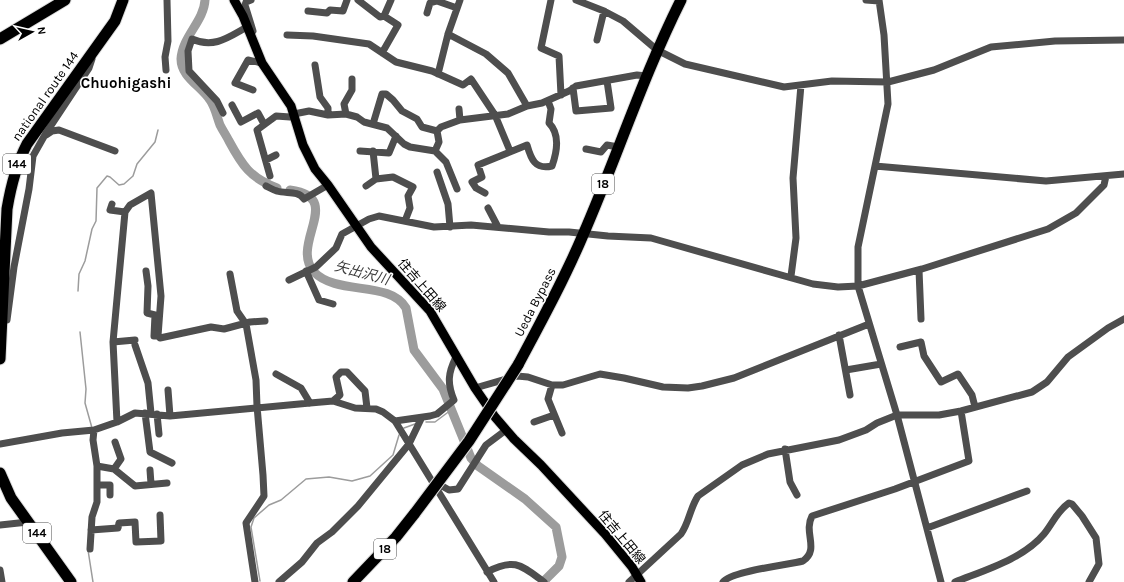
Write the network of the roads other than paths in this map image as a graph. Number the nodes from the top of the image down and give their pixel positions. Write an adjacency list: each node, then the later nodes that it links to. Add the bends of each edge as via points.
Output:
1 (65, 0): 24 (highway)
2 (123, 0): 30 (highway, national route 144 / 144, via 115,21)
3 (167, 0): 33 (street)
4 (234, 0): 21 (main road, 住吉上田線)
5 (252, 0): 16 (street, via 245,3)
6 (347, 0): 17 (street, via 343,11)
7 (358, 0): 20 (street, via 380,17)
8 (391, 0): 20 (street)
9 (460, 0): 15 (street)
10 (551, 0): 42 (street, via 541,48 559,56)
11 (576, 0): 18 (street)
12 (681, 0): 28 (highway, Ueda Bypass / 18)
13 (866, 0): 14 (street)
14 (879, 1): 38 (street)
15 (457, 8): 19 (street, via 437,1 430,2); 22 (street)
16 (246, 11): 21 (street); 25 (street, via 254,36)
17 (308, 11)
18 (604, 11): 26 (street); 28 (street, via 623,21)
19 (428, 13)
20 (384, 16): 29 (street, via 398,25)
21 (246, 24): 25 (main road, 住吉上田線); 47 (street, via 218,43 209,44 192,39 188,46 189,71 217,100)
22 (448, 34): 34 (street); 45 (street, via 486,54 508,73)
23 (287, 35): 29 (street, via 369,44)
24 (0, 39)
25 (252, 40): 31 (main road, 住吉上田線)
26 (597, 40)
27 (1124, 40): 38 (street, via 1055,41 991,47 934,70)
28 (658, 50): 35 (highway, Ueda Bypass / 18); 39 (street, via 685,64 772,86)
29 (382, 53): 34 (street, via 396,62)
30 (90, 57): 56 (street, via 92,59 89,68); 96 (highway, national route 144 / 144, via 26,144 17,163 7,209)
31 (262, 63): 41 (street, via 248,60 235,82); 48 (main road, 住吉上田線)
32 (315, 65): 50 (street, via 320,97 328,108)
33 (166, 70)
34 (438, 74): 51 (street, via 463,85 471,79)
35 (646, 76): 37 (street, via 637,75); 58 (highway, Ueda Bypass / 18)
36 (352, 79): 49 (street, via 352,90 344,104)
37 (607, 81): 40 (street); 40 (street, via 611,108 576,111)
38 (888, 82): 39 (street, via 832,81); 67 (street, via 888,104)
39 (801, 85): 90 (street, via 793,178 796,238)
40 (573, 88): 42 (street)
41 (254, 90)
42 (561, 95): 43 (street)
43 (548, 101): 45 (street); 64 (street, via 551,109 549,123 556,134 552,166 537,166 533,163 527,145)
44 (232, 105): 53 (street, via 242,122 258,113)
45 (527, 106): 51 (street)
46 (459, 109): 52 (street)
47 (223, 113)
48 (294, 114): 50 (street, via 314,111); 53 (street, via 290,117 276,116); 73 (main road, 住吉上田線, via 303,144 315,170)
49 (346, 114): 50 (street); 54 (street)
50 (328, 115)
51 (495, 116): 52 (street); 64 (street)
52 (460, 120): 55 (street)
53 (264, 124): 66 (street, via 257,133)
54 (373, 124): 55 (street, via 382,94 386,94 402,111 417,119 422,127); 57 (street, via 387,128)
55 (437, 131): 63 (street, via 439,142)
56 (44, 136): 60 (street, via 59,130); 96 (street, via 31,164 7,320)
57 (396, 136): 62 (street, via 389,153); 63 (street, via 410,147)
58 (618, 147): 59 (street, via 610,145 601,152); 85 (highway, Ueda Bypass / 18)
59 (586, 149)
60 (114, 151)
61 (360, 151): 62 (street)
62 (373, 151): 72 (street)
63 (434, 151): 76 (street, via 446,162)
64 (510, 151): 77 (street, via 478,165 482,177 472,182)
65 (276, 155): 66 (street)
66 (266, 160): 70 (street)
67 (875, 166): 71 (street, via 1046,181); 92 (street, via 858,247)
68 (437, 172): 83 (street, via 448,204)
69 (1124, 174): 71 (street)
70 (270, 176)
71 (1106, 176): 86 (street, via 1104,185 1076,212 1048,229)
72 (376, 179): 75 (street); 81 (street, via 393,177 413,187 408,196 410,208)
73 (328, 185): 74 (street, via 304,199 295,193 278,191); 82 (main road, 住吉上田線)
74 (266, 186)
75 (366, 186)
76 (457, 189)
77 (485, 193)
78 (112, 204): 80 (street, via 110,210)
79 (488, 208): 84 (street)
80 (125, 212): 101 (street, via 130,205 151,193 161,296); 102 (street)
81 (405, 221): 82 (street, via 375,216); 83 (street, via 434,227)
82 (355, 226): 88 (street, via 342,234 336,248 316,267); 104 (main road, 住吉上田線, via 430,311)
83 (450, 227): 84 (street)
84 (498, 227): 85 (street)
85 (584, 234): 90 (street, via 651,238); 162 (highway, Ueda Bypass / 18, bridge, via 518,365 470,441 396,537)
86 (919, 270): 92 (street); 94 (street)
87 (146, 271): 101 (street, via 147,313 155,315 153,332 154,336)
88 (307, 271): 91 (street); 93 (street, via 319,300)
89 (230, 274): 98 (street, via 237,311)
90 (791, 276): 92 (street, via 813,284)
91 (289, 280)
92 (858, 286): 99 (street)
93 (333, 304)
94 (921, 319)
95 (1124, 319): 116 (street, via 1068,357 1040,389)
96 (2, 320): 105 (highway, national route 144 / 144)
97 (265, 321): 98 (street)
98 (246, 324): 101 (street, via 224,329 211,327 160,338); 115 (street, via 256,380)
99 (868, 324): 100 (street); 106 (street)
100 (839, 335): 107 (street); 109 (street, via 734,378 702,386 663,387 600,374 563,385)
101 (158, 336)
102 (113, 342): 119 (street, via 135,343 148,383); 125 (street)
103 (900, 346): 116 (street, via 921,342 924,356 940,382 958,374 972,395)
104 (456, 357): 110 (main road, 住吉上田線); 123 (street, via 449,373 449,388 454,400 437,414)
105 (0, 359)
106 (881, 364): 107 (street); 121 (street)
107 (846, 370): 112 (street)
108 (276, 374): 114 (street, via 301,388)
109 (552, 385): 110 (street, via 517,376); 120 (street, via 548,399)
110 (475, 388): 128 (main road, 住吉上田線)
111 (168, 390): 122 (street)
112 (850, 395)
113 (333, 401): 114 (street); 117 (street, via 355,408); 117 (street, via 340,395 336,377 341,372 347,372 365,391)
114 (310, 403): 115 (street)
115 (257, 406): 122 (street); 160 (street, via 264,496 246,523)
116 (975, 407): 118 (street)
117 (367, 408): 124 (street, via 383,412)
118 (961, 411): 121 (street, via 938,415); 141 (street, via 969,461)
119 (151, 413): 122 (street); 125 (street, via 135,413); 130 (street); 135 (street, via 150,452)
120 (554, 414): 126 (street); 129 (street)
121 (897, 415): 134 (street, via 839,440); 141 (street)
122 (170, 416)
123 (421, 419): 124 (street); 133 (street)
124 (395, 421): 133 (street)
125 (117, 422): 127 (street)
126 (534, 422)
127 (94, 430): 132 (street); 136 (street)
128 (506, 430): 140 (street, via 486,445 461,486 449,490); 156 (main road, 住吉上田線, via 605,534)
129 (562, 433)
130 (159, 434)
131 (115, 442): 137 (street, via 121,459)
132 (0, 444)
133 (409, 444): 140 (street); 161 (street, via 358,506)
134 (785, 449): 147 (street, via 790,482); 156 (street, via 742,466 698,496 686,527)
135 (172, 463)
136 (97, 466): 137 (street); 144 (street)
137 (114, 469): 143 (street, via 135,486)
138 (150, 470): 143 (street)
139 (1, 480): 149 (highway, 144)
140 (431, 480): 155 (street)
141 (915, 480): 151 (street); 165 (street, via 812,516 808,528 812,550 810,556 803,561 737,574)
142 (167, 483): 143 (street)
143 (151, 484)
144 (97, 485): 146 (street, via 110,485); 152 (street, via 97,502)
145 (1028, 491): 151 (street)
146 (110, 495)
147 (797, 495)
148 (160, 515): 152 (street, via 162,541 136,542 135,522 119,523 118,528)
149 (28, 522): 150 (street); 159 (highway, 144)
150 (0, 525)
151 (927, 528): 166 (street)
152 (91, 530): 153 (street)
153 (90, 549)
154 (0, 570): 158 (street)
155 (487, 572): 157 (street, via 516,564 525,567); 163 (street)
156 (639, 579): 164 (street)
157 (542, 580)
158 (2, 582)
159 (71, 582)
160 (255, 582)
161 (279, 582)
162 (353, 582)
163 (494, 582)
164 (629, 582)
165 (723, 582)
166 (941, 582)
167 (955, 582): 168 (street, via 1018,555 1044,534 1057,514 1069,503 1082,516 1096,538 1099,564)
168 (1089, 582)

